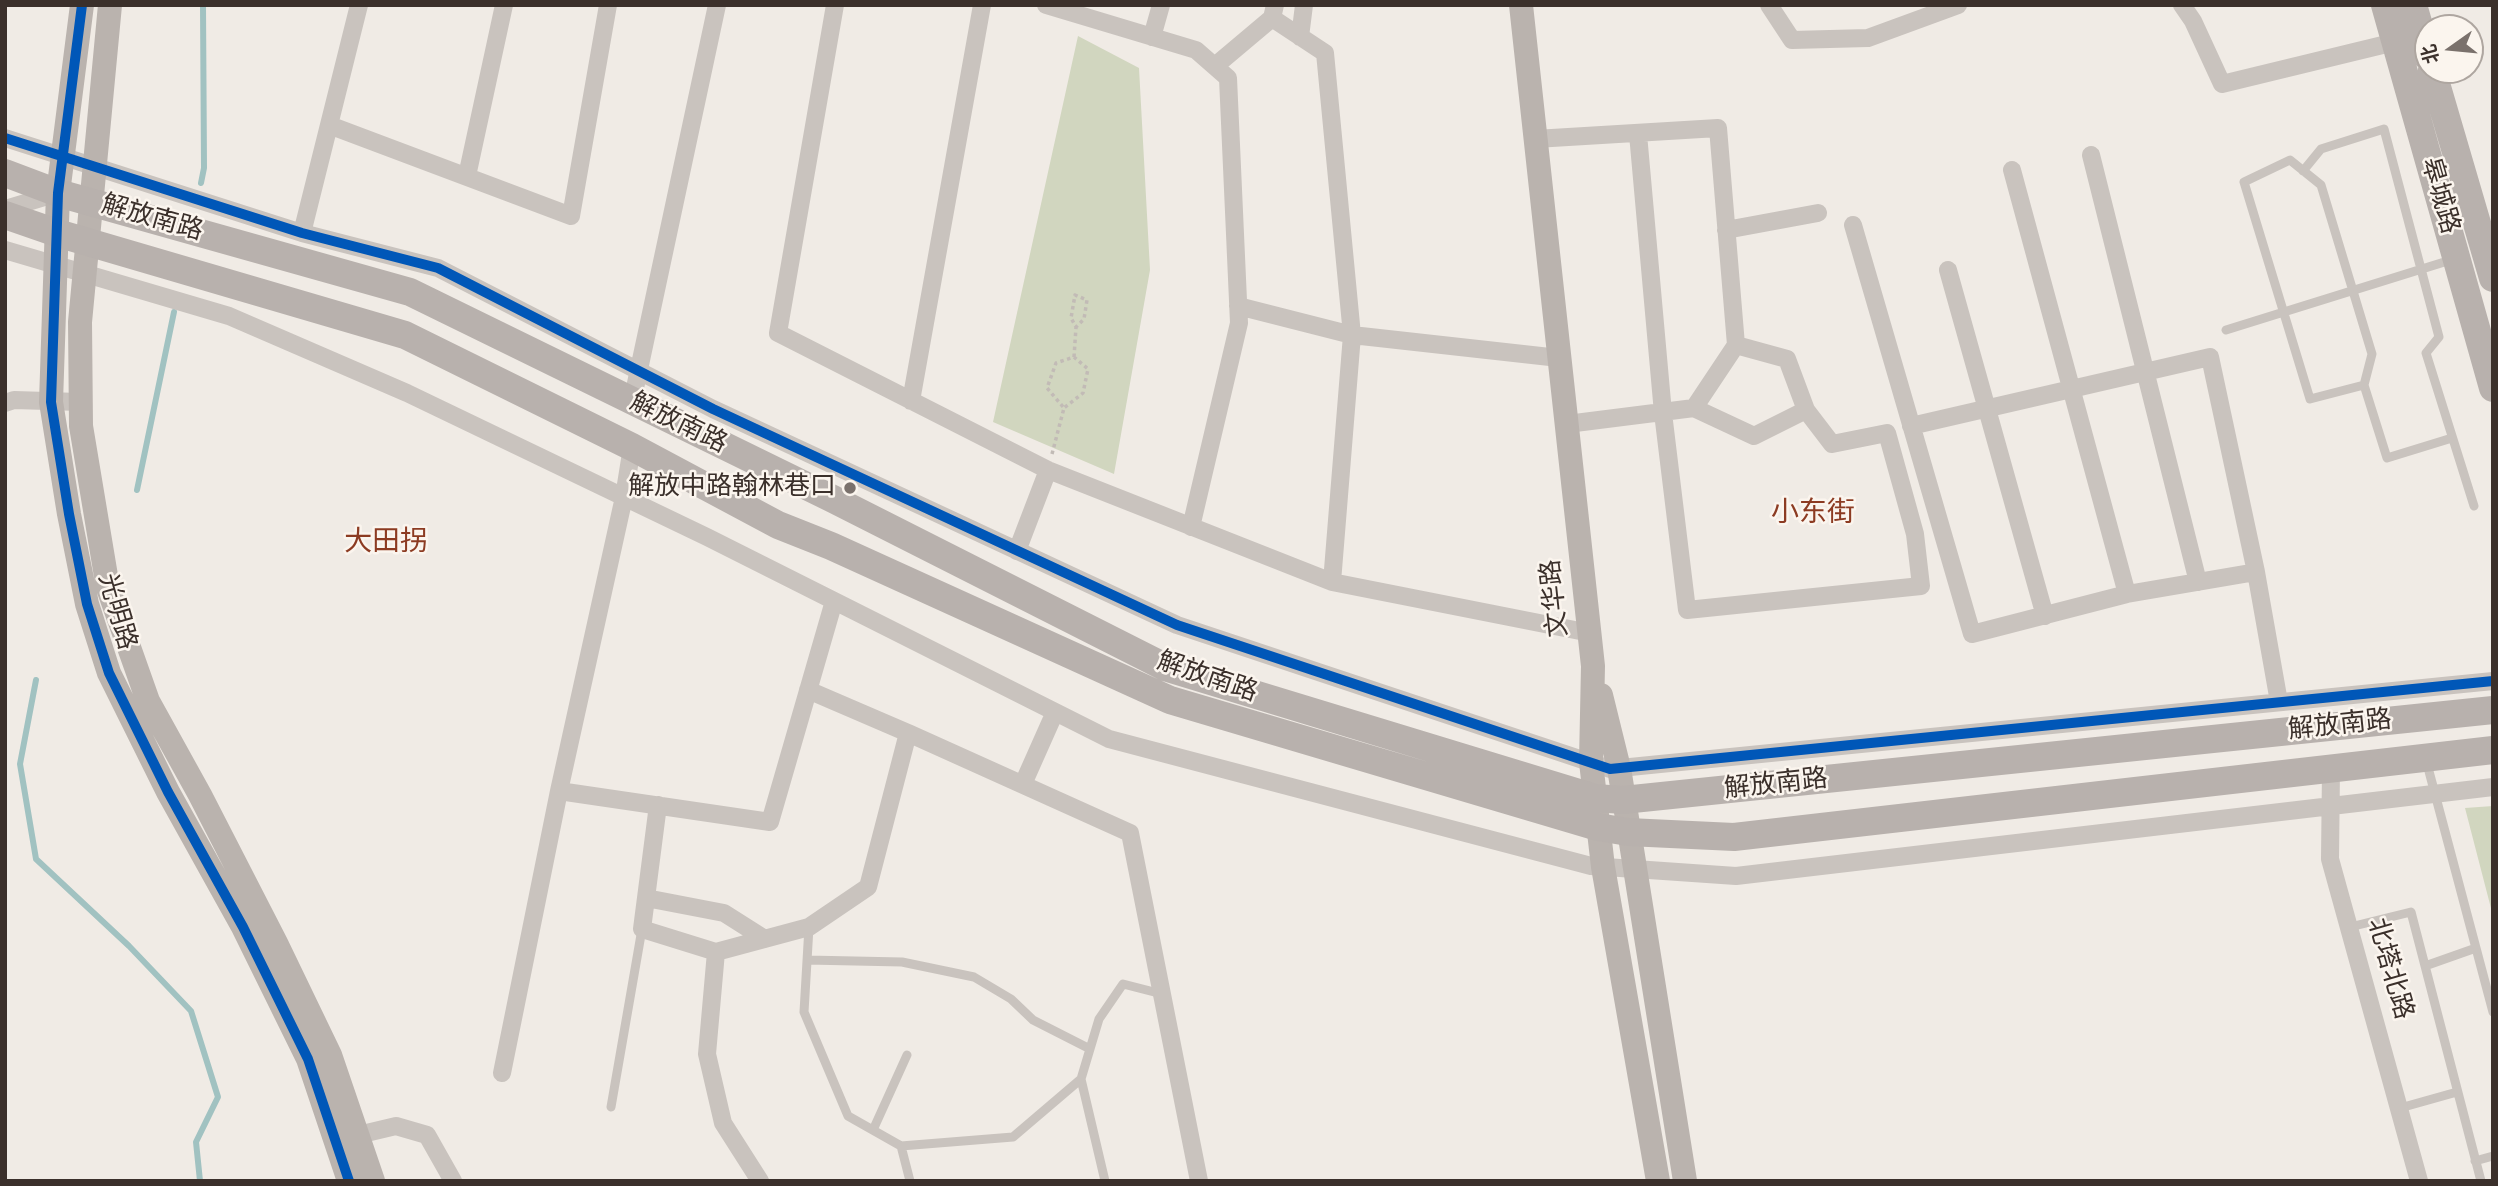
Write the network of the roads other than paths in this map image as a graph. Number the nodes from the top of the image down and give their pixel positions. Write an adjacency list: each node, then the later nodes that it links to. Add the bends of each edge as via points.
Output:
1 (82, 5): 28 (street, 光明路)
2 (110, 5): 29 (street, 光明路)
3 (359, 5): 23 (street)
4 (504, 5): 33 (street)
5 (608, 5): 33 (street, via 571,216)
6 (717, 5): 55 (street)
7 (835, 5): 58 (street, via 778,334)
8 (982, 5): 58 (street)
9 (1161, 5): 18 (street)
10 (1304, 5): 19 (street)
11 (1521, 5): 26 (street, 文华路)
12 (1769, 5): 13 (street, via 1792,40 1868,38)
13 (1958, 5)
14 (2182, 5): 20 (street, via 2222,84)
15 (2385, 5): 20 (main road, 皋城路)
16 (1051, 6): 18 (street)
17 (1274, 12): 19 (street); 21 (street)
18 (1152, 37): 21 (street, via 1196,50)
19 (1300, 37): 52 (street, via 1325,53)
20 (2395, 41): 45 (main road, 皋城路)
21 (1215, 66): 50 (street, via 1228,78)
22 (2436, 84): 49 (main road, 皋城路)
23 (329, 125): 33 (street); 42 (street)
24 (1639, 134): 26 (street); 40 (street, via 1718,128); 66 (street)
25 (5, 138): 28 (street)
26 (1535, 139): 54 (street, 文华路)
27 (2091, 155): 78 (street)
28 (62, 156): 29 (street); 34 (street, 光明路)
29 (95, 167): 35 (street, 光明路); 42 (street)
30 (2012, 170): 79 (street)
31 (2302, 171): 56 (lane, via 2321,186 2372,354); 56 (lane, via 2290,160 2244,182 2310,399); 69 (lane, via 2321,149 2384,129 2440,337 2426,353)
32 (5, 173): 34 (main road, 解放南路)
33 (467, 176)
34 (58, 193): 35 (main road, 解放南路); 36 (street); 41 (street, 光明路)
35 (91, 202): 43 (street, 光明路); 61 (main road, 解放南路, via 410,292)
36 (5, 209)
37 (1818, 213): 40 (street)
38 (5, 215): 41 (main road, 解放南路)
39 (1853, 225): 68 (street)
40 (1726, 230): 53 (street)
41 (57, 233): 43 (main road, 解放南路); 46 (street, 光明路)
42 (302, 233): 55 (street, via 438,268)
43 (88, 242): 48 (street, 光明路); 70 (main road, 解放南路, via 405,335)
44 (5, 250): 46 (street)
45 (2456, 258): 51 (lane); 57 (main road, 皋城路)
46 (56, 265): 48 (street); 59 (street, 光明路)
47 (1948, 270): 64 (street)
48 (85, 273): 60 (street, 光明路); 72 (street, via 229,316 407,393)
49 (2493, 278)
50 (1238, 306): 52 (street); 74 (street, via 1239,323)
51 (2225, 330)
52 (1352, 335): 54 (street); 77 (street)
53 (1736, 345): 63 (street); 65 (street, via 1787,359)
54 (1559, 358): 67 (street, 文华路)
55 (638, 371): 61 (street); 75 (street)
56 (2364, 385): 69 (lane, via 2387,458)
57 (2493, 388)
58 (911, 401): 71 (street)
59 (51, 402): 60 (street); 62 (street); 126 (street, 光明路, via 87,604 109,673 243,927)
60 (80, 402): 126 (street, 光明路, via 80,426 108,587 148,701 330,1055)
61 (632, 402): 99 (main road, 解放南路, via 1166,667)
62 (5, 403)
63 (1694, 408): 65 (street, via 1754,436); 66 (street)
64 (1987, 408): 68 (street); 76 (street, via 2210,357); 81 (street)
65 (1806, 410): 66 (street, via 1832,444 1887,433 1915,534 1921,586 1687,610)
66 (1663, 413): 67 (street)
67 (1567, 424): 82 (street, 文华路)
68 (1911, 426): 81 (street, via 1972,634)
69 (2452, 438): 73 (lane)
70 (632, 447): 72 (street); 103 (main road, 解放南路, via 778,525 1170,700)
71 (1048, 470): 74 (street); 75 (street)
72 (624, 497): 80 (street); 97 (street)
73 (2474, 506)
74 (1191, 527): 77 (street)
75 (1017, 551): 92 (street, via 1177,625)
76 (2256, 572): 78 (street); 86 (street)
77 (1332, 582): 82 (street)
78 (2199, 582): 79 (street)
79 (2127, 594): 81 (street)
80 (834, 601): 85 (street); 88 (street)
81 (2045, 615)
82 (1590, 633): 83 (street, 文华路)
83 (1593, 666): 92 (street, 文华路); 93 (street)
84 (2493, 681): 86 (street)
85 (808, 690): 89 (street); 101 (street, via 770,822)
86 (2279, 702): 93 (street)
87 (2493, 710): 100 (main road, 解放南路)
88 (1055, 712): 95 (street); 105 (street, via 1109,739)
89 (908, 733): 95 (street); 108 (street, via 868,887)
90 (2493, 750): 91 (main road, 解放南路)
91 (2425, 758): 94 (main road, 解放南路); 98 (lane)
92 (1591, 762): 93 (street); 99 (street, 文华路)
93 (1619, 768): 100 (street)
94 (2332, 769): 102 (street, 北塔北路); 104 (main road, 解放南路, via 1734,837)
95 (1023, 784): 116 (street, via 1130,833)
96 (2493, 787): 98 (street)
97 (559, 791): 101 (street); 120 (street)
98 (2435, 794): 102 (street); 112 (lane)
99 (1595, 797): 100 (main road, 解放南路); 103 (street, 文华路)
100 (1623, 800): 104 (street)
101 (657, 806): 107 (street)
102 (2331, 806): 106 (street, via 1736,876); 109 (street, 北塔北路, via 2330,859)
103 (1598, 827): 104 (main road, 解放南路); 105 (street, 文华路)
104 (1628, 832): 106 (street)
105 (1603, 867): 106 (street); 137 (street, 文华路)
106 (1634, 869): 138 (street)
107 (646, 898): 110 (street); 111 (street, via 724,913)
108 (809, 927): 111 (street); 114 (lane)
109 (2350, 927): 115 (lane, via 2411,912); 124 (street, 北塔北路)
110 (642, 929): 113 (street); 123 (lane)
111 (765, 939): 113 (street)
112 (2476, 948): 115 (lane); 117 (lane)
113 (716, 952): 133 (street, via 707,1054 723,1123)
114 (807, 960): 118 (lane, via 902,962 974,977 1011,999 1033,1020); 125 (lane, via 804,1012 848,1116)
115 (2425, 966): 122 (lane)
116 (1162, 995): 118 (lane, via 1123,984 1099,1019); 136 (street)
117 (2493, 1012)
118 (1090, 1049): 121 (lane)
119 (907, 1055): 125 (lane)
120 (502, 1073)
121 (1081, 1079): 127 (lane, via 1013,1137); 135 (lane)
122 (2457, 1092): 124 (lane); 129 (lane)
123 (611, 1107)
124 (2400, 1108): 139 (street, 北塔北路)
125 (873, 1130): 127 (lane)
126 (348, 1141): 130 (street, 光明路); 131 (street, 光明路); 132 (street, via 396,1126 427,1135)
127 (901, 1146): 134 (lane)
128 (2493, 1156): 129 (lane)
129 (2475, 1161): 140 (lane)
130 (349, 1181)
131 (373, 1181)
132 (453, 1181)
133 (760, 1181)
134 (910, 1181)
135 (1105, 1181)
136 (1199, 1181)
137 (1658, 1181)
138 (1685, 1181)
139 (2418, 1181)
140 (2481, 1181)

